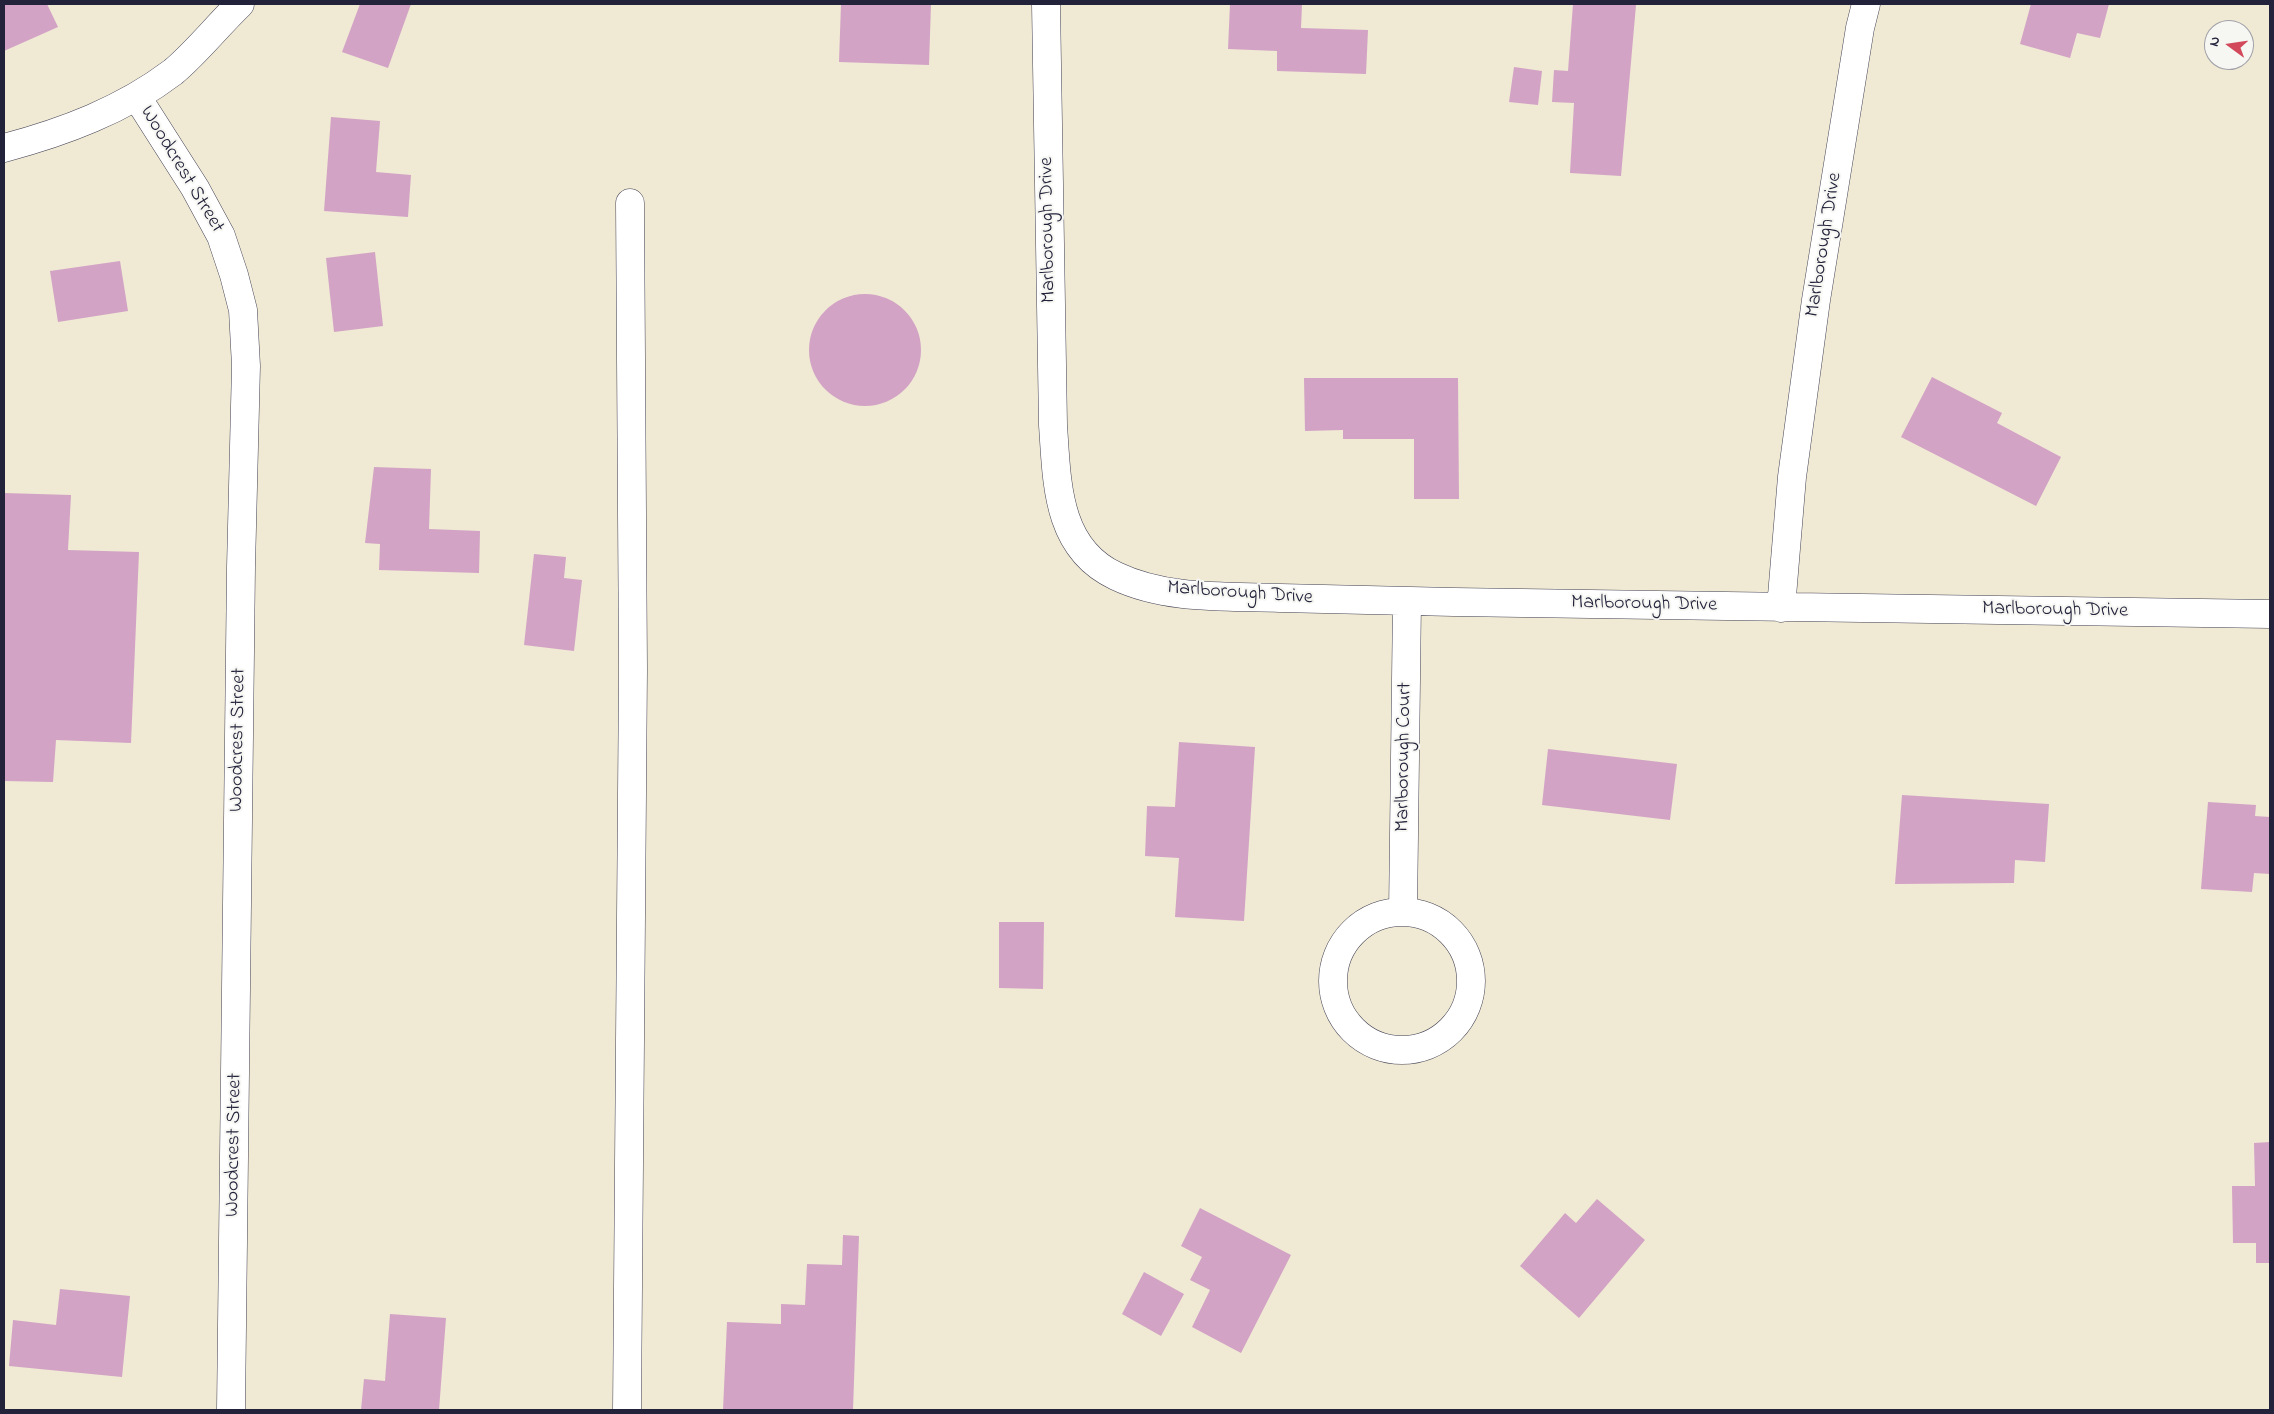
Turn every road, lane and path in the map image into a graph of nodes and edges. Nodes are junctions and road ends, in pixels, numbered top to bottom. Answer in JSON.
{"nodes":[{"id":1,"x":240,"y":4,"type":"edge"},
{"id":2,"x":1046,"y":4,"type":"edge"},
{"id":3,"x":1866,"y":4,"type":"edge"},
{"id":4,"x":137,"y":97,"type":"junction"},
{"id":5,"x":4,"y":148,"type":"edge"},
{"id":6,"x":630,"y":203,"type":"dead end"},
{"id":7,"x":1407,"y":602,"type":"junction"},
{"id":8,"x":1781,"y":608,"type":"junction"},
{"id":9,"x":2270,"y":614,"type":"edge"},
{"id":10,"x":1403,"y":912,"type":"junction"},
{"id":11,"x":231,"y":1410,"type":"edge"},
{"id":12,"x":627,"y":1410,"type":"edge"}],
"edges":[{"from":1,"to":4,"type":"street"},
{"from":2,"to":7,"type":"street","name":"Marlborough Drive"},
{"from":3,"to":8,"type":"street","name":"Marlborough Drive"},
{"from":4,"to":5,"type":"street"},
{"from":4,"to":11,"type":"street","name":"Woodcrest Street"},
{"from":6,"to":12,"type":"street"},
{"from":7,"to":8,"type":"street","name":"Marlborough Drive"},
{"from":7,"to":10,"type":"street","name":"Marlborough Court"},
{"from":8,"to":9,"type":"street","name":"Marlborough Drive"},
{"from":10,"to":10,"type":"street"}]}
